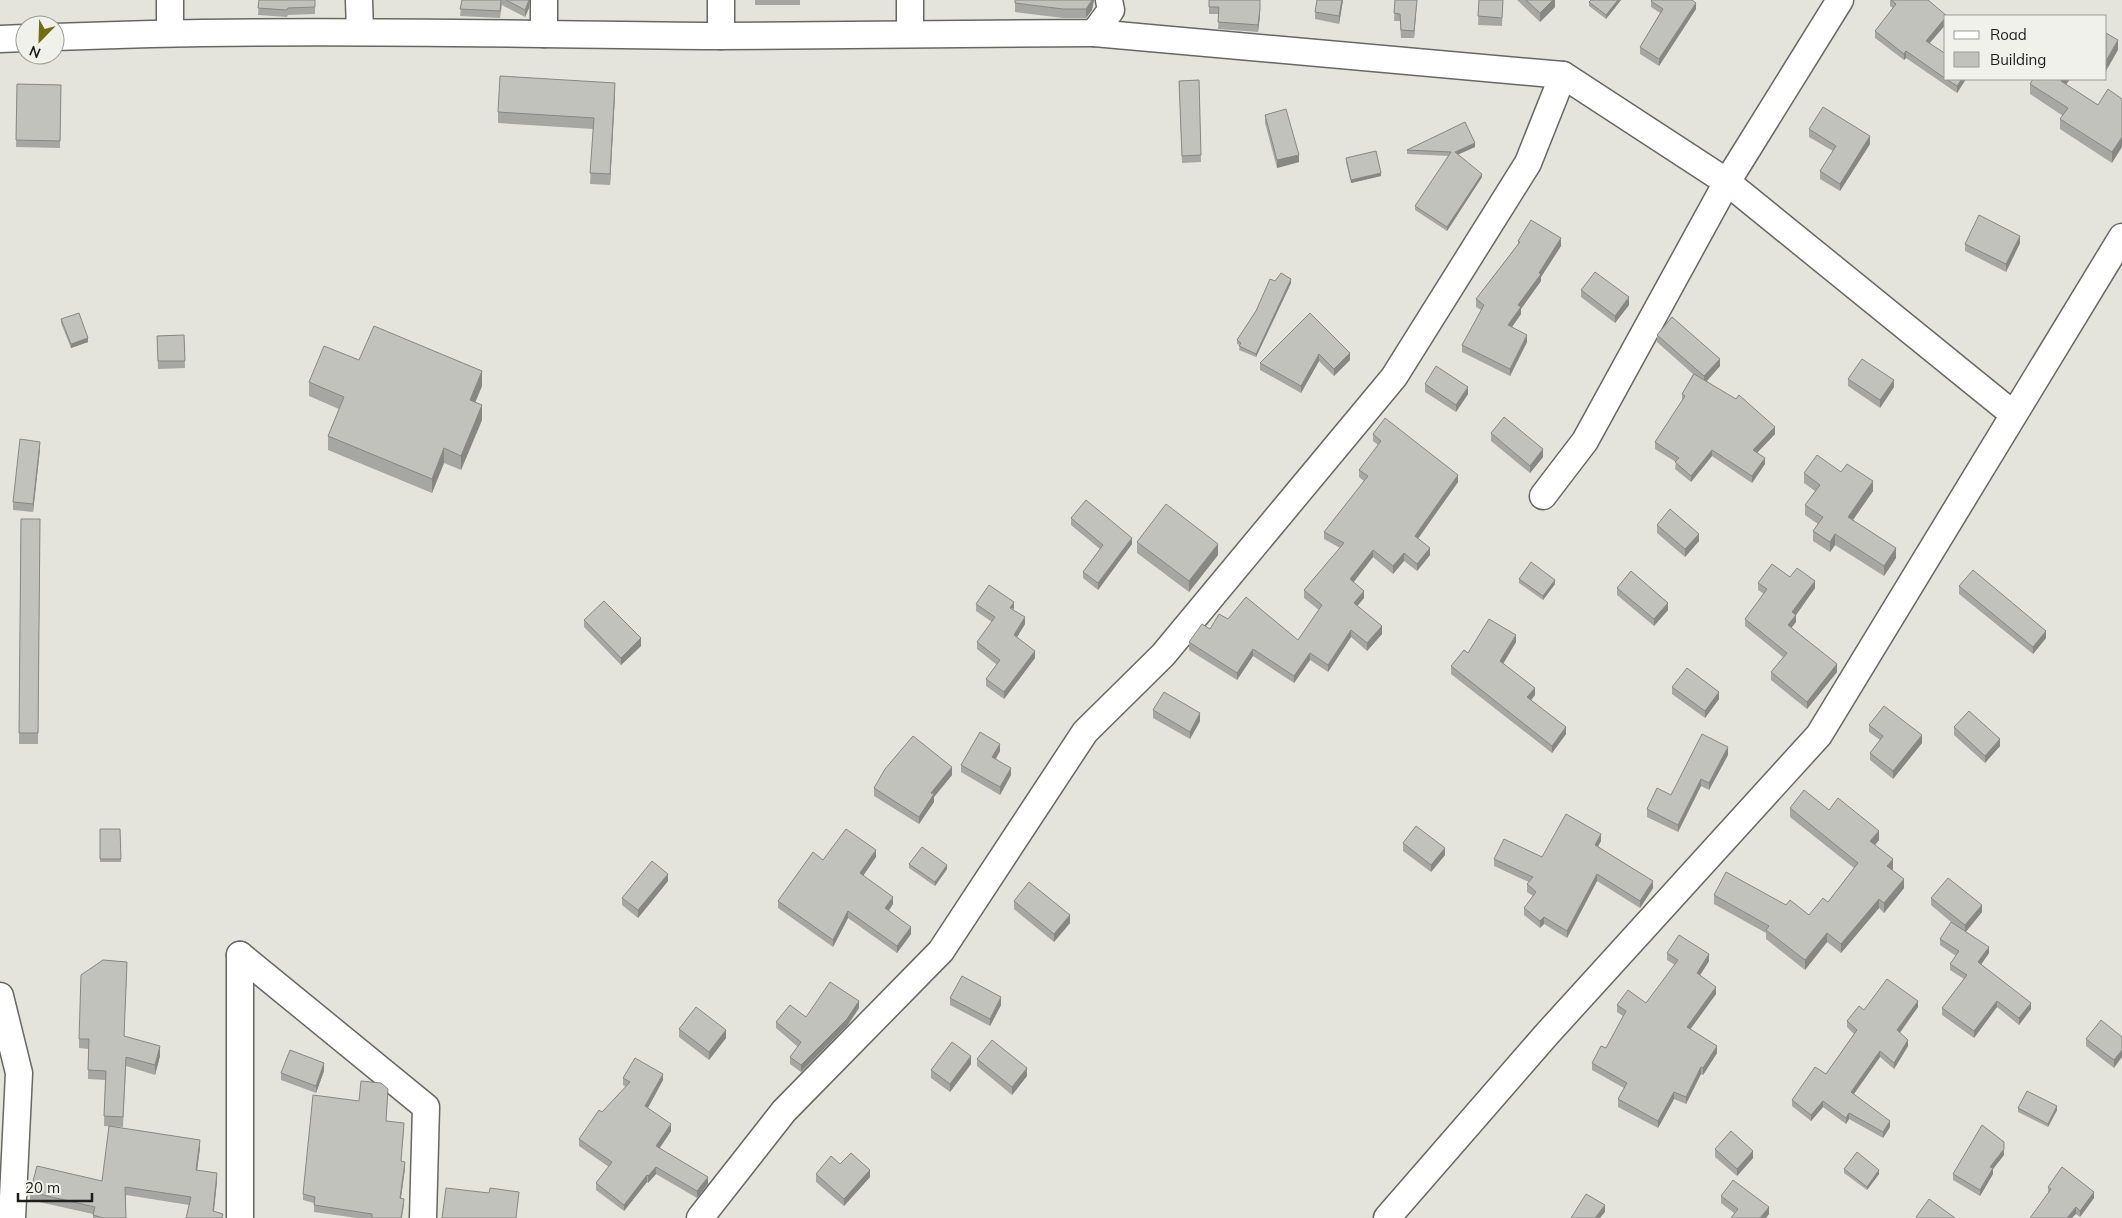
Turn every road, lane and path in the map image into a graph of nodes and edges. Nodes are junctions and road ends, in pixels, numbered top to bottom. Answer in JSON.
{"nodes":[{"id":1,"x":170,"y":0,"type":"edge"},
{"id":2,"x":359,"y":0,"type":"edge"},
{"id":3,"x":544,"y":0,"type":"edge"},
{"id":4,"x":722,"y":0,"type":"edge"},
{"id":5,"x":910,"y":0,"type":"edge"},
{"id":6,"x":1109,"y":0,"type":"edge"},
{"id":7,"x":1840,"y":0,"type":"edge"},
{"id":8,"x":170,"y":32,"type":"junction"},
{"id":9,"x":360,"y":32,"type":"junction"},
{"id":10,"x":910,"y":33,"type":"junction"},
{"id":11,"x":1094,"y":33,"type":"junction"},
{"id":12,"x":544,"y":34,"type":"junction"},
{"id":13,"x":721,"y":36,"type":"junction"},
{"id":14,"x":65,"y":37,"type":"edge"},
{"id":15,"x":15,"y":38,"type":"edge"},
{"id":16,"x":0,"y":39,"type":"edge"},
{"id":17,"x":1563,"y":75,"type":"junction"},
{"id":18,"x":1727,"y":182,"type":"junction"},
{"id":19,"x":2122,"y":237,"type":"edge"},
{"id":20,"x":2013,"y":414,"type":"junction"},
{"id":21,"x":1544,"y":496,"type":"dead end"},
{"id":22,"x":0,"y":996,"type":"edge"},
{"id":23,"x":12,"y":1218,"type":"edge"},
{"id":24,"x":240,"y":1218,"type":"edge"},
{"id":25,"x":423,"y":1218,"type":"edge"},
{"id":26,"x":700,"y":1218,"type":"edge"},
{"id":27,"x":1387,"y":1218,"type":"edge"}],
"edges":[{"from":1,"to":8,"type":"street"},
{"from":2,"to":9,"type":"street"},
{"from":3,"to":12,"type":"street"},
{"from":4,"to":13,"type":"street"},
{"from":5,"to":10,"type":"street"},
{"from":6,"to":11,"type":"street"},
{"from":7,"to":18,"type":"street"},
{"from":8,"to":9,"type":"street"},
{"from":8,"to":14,"type":"street"},
{"from":9,"to":12,"type":"street"},
{"from":10,"to":11,"type":"street"},
{"from":10,"to":13,"type":"street"},
{"from":11,"to":17,"type":"street"},
{"from":12,"to":13,"type":"street"},
{"from":15,"to":16,"type":"street"},
{"from":17,"to":18,"type":"street"},
{"from":17,"to":26,"type":"street"},
{"from":18,"to":20,"type":"street"},
{"from":18,"to":21,"type":"street"},
{"from":19,"to":20,"type":"street"},
{"from":20,"to":27,"type":"street"},
{"from":22,"to":23,"type":"street"},
{"from":24,"to":25,"type":"street"}]}
